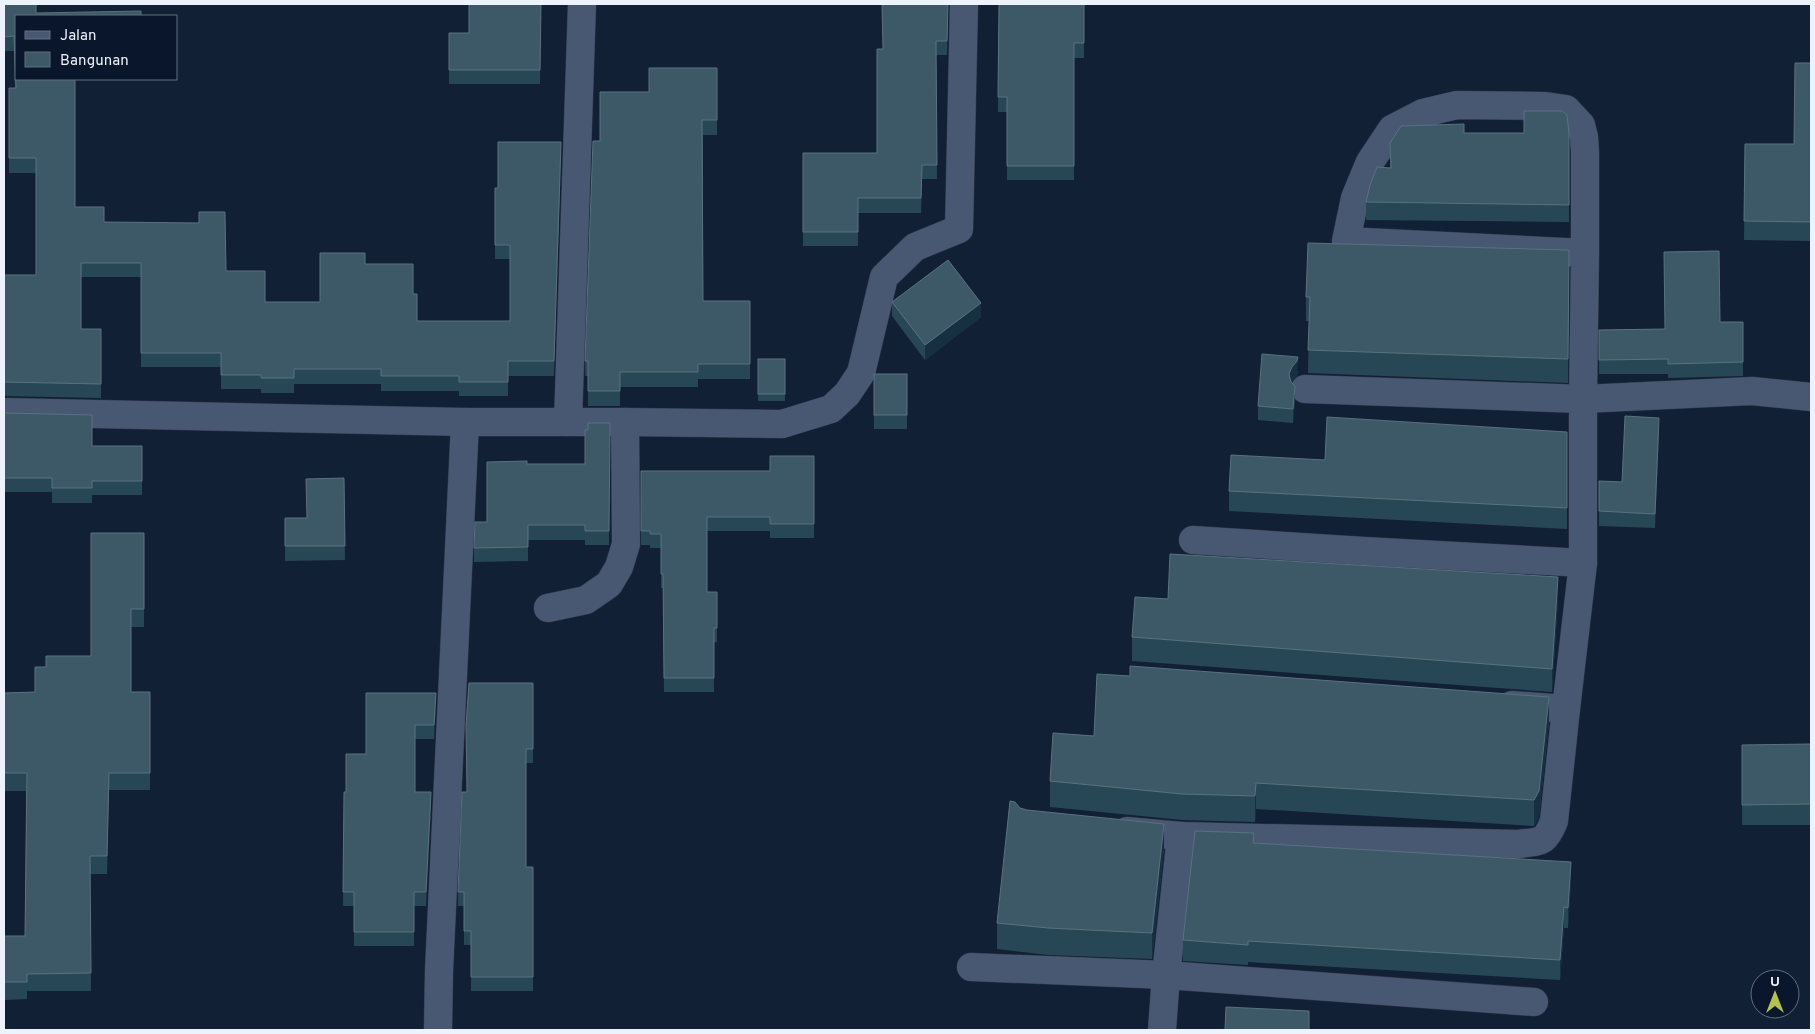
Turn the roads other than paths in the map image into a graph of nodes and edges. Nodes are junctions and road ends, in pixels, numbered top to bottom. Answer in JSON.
{"nodes":[{"id":1,"x":582,"y":4,"type":"edge"},
{"id":2,"x":964,"y":4,"type":"edge"},
{"id":3,"x":1585,"y":253,"type":"junction"},
{"id":4,"x":1305,"y":389,"type":"dead end"},
{"id":5,"x":1811,"y":397,"type":"edge"},
{"id":6,"x":1582,"y":398,"type":"junction"},
{"id":7,"x":4,"y":412,"type":"edge"},
{"id":8,"x":465,"y":422,"type":"junction"},
{"id":9,"x":568,"y":422,"type":"junction"},
{"id":10,"x":625,"y":422,"type":"junction"},
{"id":11,"x":1193,"y":540,"type":"dead end"},
{"id":12,"x":1582,"y":563,"type":"junction"},
{"id":13,"x":548,"y":608,"type":"dead end"},
{"id":14,"x":1486,"y":703,"type":"edge"},
{"id":15,"x":1566,"y":709,"type":"junction"},
{"id":16,"x":1105,"y":829,"type":"edge"},
{"id":17,"x":1181,"y":836,"type":"junction"},
{"id":18,"x":971,"y":967,"type":"dead end"},
{"id":19,"x":1166,"y":974,"type":"junction"},
{"id":20,"x":1534,"y":1002,"type":"dead end"},
{"id":21,"x":438,"y":1030,"type":"edge"},
{"id":22,"x":1162,"y":1030,"type":"edge"}],
"edges":[{"from":1,"to":9,"type":"street"},
{"from":2,"to":10,"type":"street"},
{"from":3,"to":3,"type":"street"},
{"from":3,"to":6,"type":"street"},
{"from":4,"to":6,"type":"street"},
{"from":5,"to":6,"type":"street"},
{"from":6,"to":12,"type":"street"},
{"from":7,"to":8,"type":"street"},
{"from":8,"to":9,"type":"street"},
{"from":8,"to":21,"type":"street"},
{"from":9,"to":10,"type":"street"},
{"from":10,"to":13,"type":"street"},
{"from":11,"to":12,"type":"street"},
{"from":12,"to":15,"type":"street"},
{"from":14,"to":15,"type":"street"},
{"from":15,"to":17,"type":"street"},
{"from":16,"to":17,"type":"street"},
{"from":17,"to":19,"type":"street"},
{"from":18,"to":19,"type":"street"},
{"from":19,"to":20,"type":"street"},
{"from":19,"to":22,"type":"street"}]}
